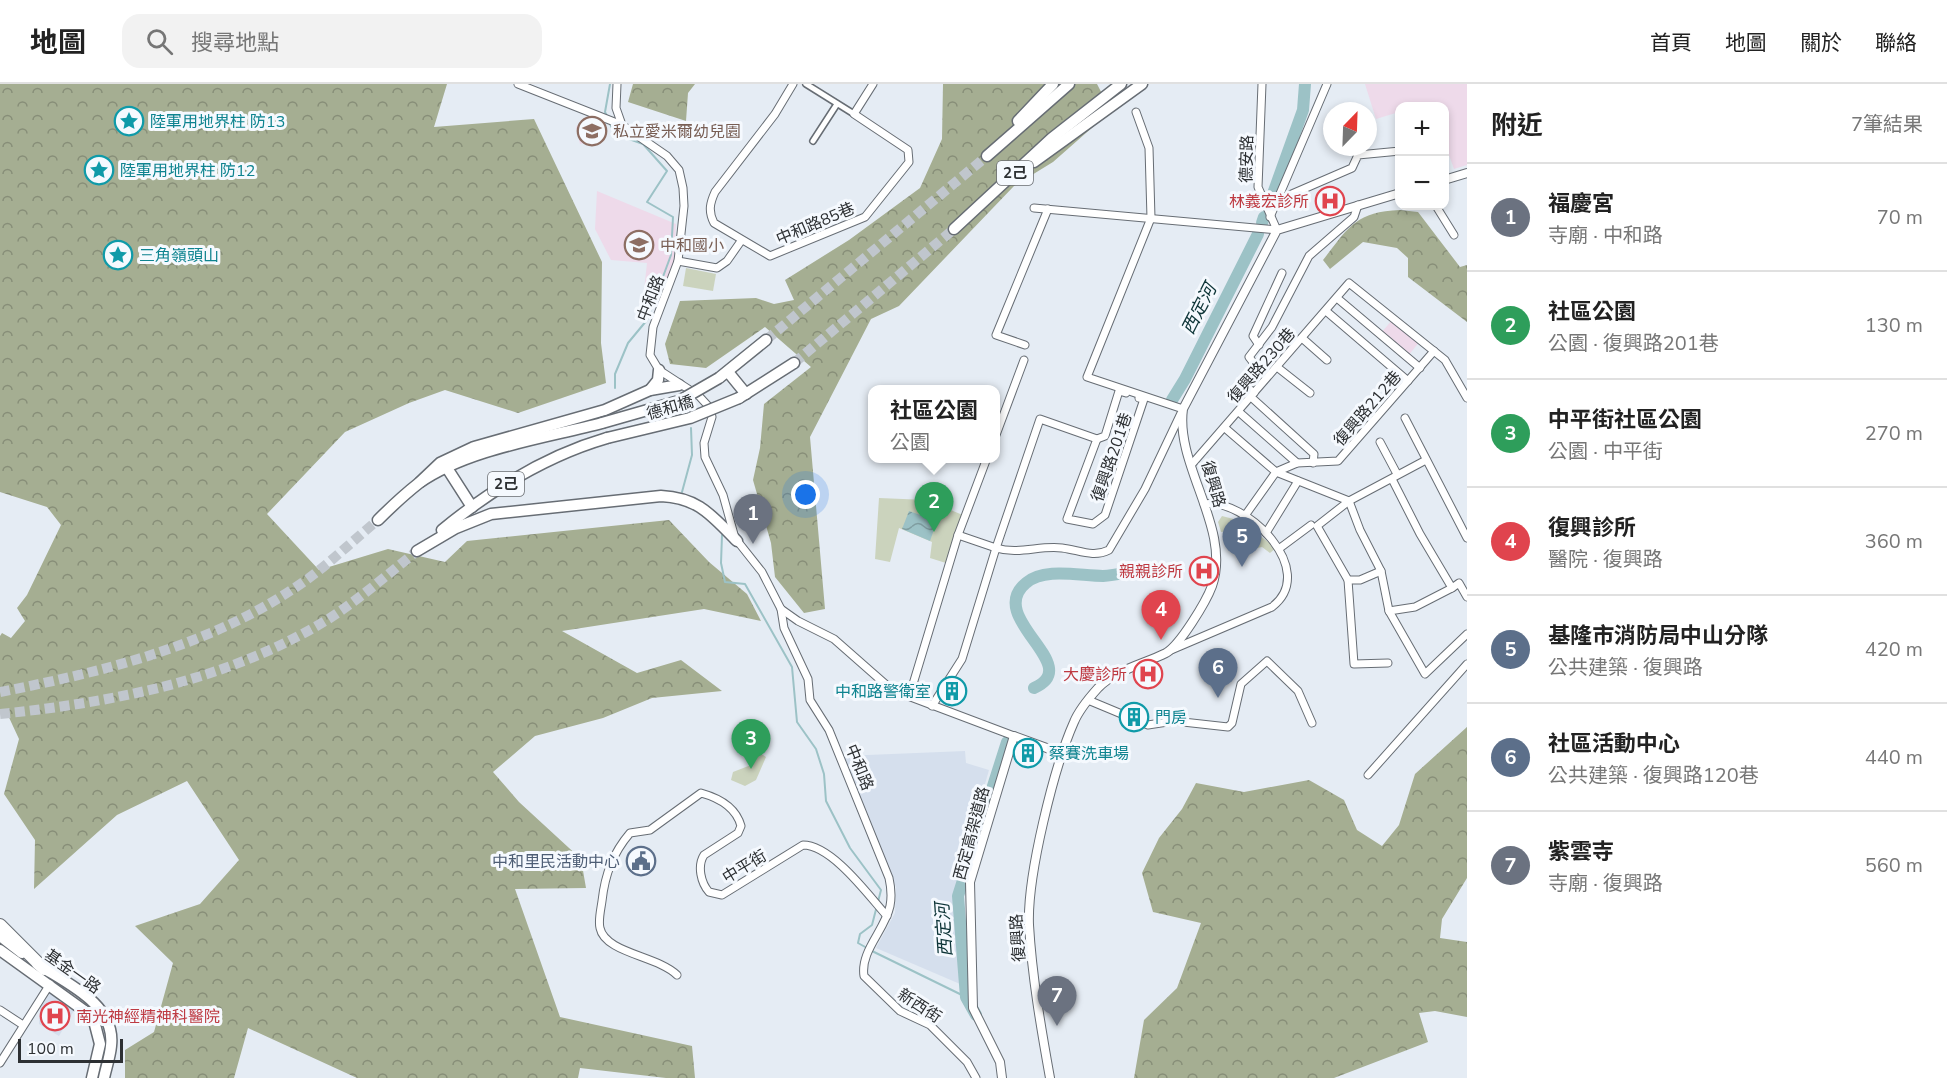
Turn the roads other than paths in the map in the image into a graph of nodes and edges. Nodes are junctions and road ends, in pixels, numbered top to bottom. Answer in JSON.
{"nodes":[{"id":1,"x":518,"y":84,"type":"edge"},
{"id":2,"x":616,"y":84,"type":"edge"},
{"id":3,"x":794,"y":84,"type":"edge"},
{"id":4,"x":806,"y":84,"type":"edge"},
{"id":5,"x":873,"y":84,"type":"edge"},
{"id":6,"x":1069,"y":84,"type":"edge"},
{"id":7,"x":1120,"y":84,"type":"edge"},
{"id":8,"x":1142,"y":84,"type":"edge"},
{"id":9,"x":1262,"y":84,"type":"edge"},
{"id":10,"x":1327,"y":84,"type":"edge"},
{"id":11,"x":1055,"y":88,"type":"edge"},
{"id":12,"x":837,"y":104,"type":"junction"},
{"id":13,"x":1136,"y":112,"type":"dead end"},
{"id":14,"x":854,"y":114,"type":"junction"},
{"id":15,"x":618,"y":124,"type":"junction"},
{"id":16,"x":813,"y":141,"type":"dead end"},
{"id":17,"x":1395,"y":151,"type":"edge"},
{"id":18,"x":987,"y":156,"type":"tunnel mouth"},
{"id":19,"x":1467,"y":173,"type":"edge"},
{"id":20,"x":1009,"y":178,"type":"junction"},
{"id":21,"x":1449,"y":178,"type":"edge"},
{"id":22,"x":1395,"y":194,"type":"edge"},
{"id":23,"x":1278,"y":200,"type":"junction"},
{"id":24,"x":1358,"y":205,"type":"junction"},
{"id":25,"x":1034,"y":208,"type":"dead end"},
{"id":26,"x":1048,"y":209,"type":"junction"},
{"id":27,"x":1438,"y":210,"type":"edge"},
{"id":28,"x":1270,"y":217,"type":"junction"},
{"id":29,"x":1151,"y":218,"type":"junction"},
{"id":30,"x":954,"y":229,"type":"tunnel mouth"},
{"id":31,"x":1277,"y":230,"type":"junction"},
{"id":32,"x":1454,"y":235,"type":"dead end"},
{"id":33,"x":741,"y":241,"type":"junction"},
{"id":34,"x":678,"y":261,"type":"junction"},
{"id":35,"x":1282,"y":273,"type":"dead end"},
{"id":36,"x":1337,"y":298,"type":"junction"},
{"id":37,"x":1326,"y":311,"type":"junction"},
{"id":38,"x":1302,"y":338,"type":"junction"},
{"id":39,"x":766,"y":340,"type":"tunnel mouth"},
{"id":40,"x":1025,"y":345,"type":"dead end"},
{"id":41,"x":1259,"y":345,"type":"junction"},
{"id":42,"x":1434,"y":351,"type":"junction"},
{"id":43,"x":1024,"y":360,"type":"dead end"},
{"id":44,"x":1327,"y":360,"type":"dead end"},
{"id":45,"x":794,"y":363,"type":"tunnel mouth"},
{"id":46,"x":1277,"y":367,"type":"junction"},
{"id":47,"x":1420,"y":368,"type":"junction"},
{"id":48,"x":659,"y":370,"type":"junction"},
{"id":49,"x":724,"y":375,"type":"junction"},
{"id":50,"x":1408,"y":381,"type":"junction"},
{"id":51,"x":679,"y":385,"type":"junction"},
{"id":52,"x":650,"y":390,"type":"junction"},
{"id":53,"x":1310,"y":393,"type":"dead end"},
{"id":54,"x":1252,"y":395,"type":"junction"},
{"id":55,"x":742,"y":396,"type":"junction"},
{"id":56,"x":1467,"y":398,"type":"edge"},
{"id":57,"x":1183,"y":409,"type":"junction"},
{"id":58,"x":1239,"y":412,"type":"junction"},
{"id":59,"x":1404,"y":418,"type":"dead end"},
{"id":60,"x":1000,"y":424,"type":"edge"},
{"id":61,"x":1225,"y":428,"type":"junction"},
{"id":62,"x":1171,"y":432,"type":"junction"},
{"id":63,"x":1183,"y":432,"type":"junction"},
{"id":64,"x":1097,"y":439,"type":"junction"},
{"id":65,"x":1380,"y":442,"type":"dead end"},
{"id":66,"x":1426,"y":460,"type":"junction"},
{"id":67,"x":1297,"y":462,"type":"junction"},
{"id":68,"x":985,"y":463,"type":"edge"},
{"id":69,"x":1313,"y":463,"type":"junction"},
{"id":70,"x":1192,"y":464,"type":"junction"},
{"id":71,"x":447,"y":468,"type":"junction"},
{"id":72,"x":1276,"y":472,"type":"junction"},
{"id":73,"x":1394,"y":477,"type":"junction"},
{"id":74,"x":1298,"y":481,"type":"junction"},
{"id":75,"x":420,"y":482,"type":"junction"},
{"id":76,"x":1349,"y":501,"type":"junction"},
{"id":77,"x":1204,"y":504,"type":"junction"},
{"id":78,"x":472,"y":507,"type":"junction"},
{"id":79,"x":1244,"y":517,"type":"junction"},
{"id":80,"x":378,"y":520,"type":"tunnel mouth"},
{"id":81,"x":718,"y":523,"type":"junction"},
{"id":82,"x":731,"y":525,"type":"junction"},
{"id":83,"x":1311,"y":525,"type":"dead end"},
{"id":84,"x":1266,"y":533,"type":"junction"},
{"id":85,"x":958,"y":535,"type":"junction"},
{"id":86,"x":1467,"y":538,"type":"edge"},
{"id":87,"x":737,"y":541,"type":"junction"},
{"id":88,"x":996,"y":548,"type":"junction"},
{"id":89,"x":1280,"y":548,"type":"junction"},
{"id":90,"x":1381,"y":571,"type":"junction"},
{"id":91,"x":1348,"y":580,"type":"junction"},
{"id":92,"x":1452,"y":588,"type":"junction"},
{"id":93,"x":1467,"y":597,"type":"edge"},
{"id":94,"x":781,"y":609,"type":"junction"},
{"id":95,"x":1389,"y":611,"type":"junction"},
{"id":96,"x":798,"y":621,"type":"junction"},
{"id":97,"x":784,"y":628,"type":"junction"},
{"id":98,"x":1467,"y":634,"type":"edge"},
{"id":99,"x":1169,"y":651,"type":"junction"},
{"id":100,"x":1388,"y":663,"type":"dead end"},
{"id":101,"x":1467,"y":664,"type":"edge"},
{"id":102,"x":913,"y":684,"type":"dead end"},
{"id":103,"x":1088,"y":700,"type":"junction"},
{"id":104,"x":932,"y":706,"type":"junction"},
{"id":105,"x":1312,"y":723,"type":"dead end"},
{"id":106,"x":1014,"y":736,"type":"junction"},
{"id":107,"x":1063,"y":754,"type":"junction"},
{"id":108,"x":1368,"y":775,"type":"dead end"},
{"id":109,"x":891,"y":893,"type":"junction"},
{"id":110,"x":876,"y":901,"type":"junction"},
{"id":111,"x":887,"y":916,"type":"junction"},
{"id":112,"x":0,"y":925,"type":"edge"},
{"id":113,"x":0,"y":936,"type":"edge"},
{"id":114,"x":0,"y":950,"type":"edge"},
{"id":115,"x":869,"y":952,"type":"joint"},
{"id":116,"x":677,"y":975,"type":"dead end"},
{"id":117,"x":47,"y":977,"type":"junction"},
{"id":118,"x":0,"y":1010,"type":"edge"},
{"id":119,"x":23,"y":1025,"type":"junction"},
{"id":120,"x":3,"y":1053,"type":"edge"},
{"id":121,"x":0,"y":1063,"type":"edge"},
{"id":122,"x":92,"y":1078,"type":"edge"},
{"id":123,"x":104,"y":1078,"type":"edge"},
{"id":124,"x":976,"y":1078,"type":"edge"},
{"id":125,"x":1002,"y":1078,"type":"edge"},
{"id":126,"x":1050,"y":1078,"type":"edge"}],
"edges":[{"from":1,"to":15,"type":"street","name":"中和路"},
{"from":2,"to":15,"type":"street"},
{"from":3,"to":33,"type":"street","name":"中和路85巷"},
{"from":4,"to":12,"type":"street"},
{"from":5,"to":14,"type":"street"},
{"from":6,"to":11,"type":"main road"},
{"from":7,"to":20,"type":"main road","number":"2己"},
{"from":8,"to":20,"type":"main road"},
{"from":9,"to":28,"type":"street","name":"德安路"},
{"from":10,"to":23,"type":"street"},
{"from":11,"to":18,"type":"main road"},
{"from":12,"to":14,"type":"street"},
{"from":12,"to":16,"type":"street"},
{"from":13,"to":29,"type":"street"},
{"from":14,"to":33,"type":"street","name":"中和路85巷"},
{"from":15,"to":34,"type":"street","name":"中和路"},
{"from":17,"to":23,"type":"street"},
{"from":19,"to":21,"type":"street"},
{"from":20,"to":30,"type":"main road","number":"2己"},
{"from":22,"to":24,"type":"street"},
{"from":23,"to":28,"type":"street"},
{"from":24,"to":31,"type":"street"},
{"from":24,"to":41,"type":"street"},
{"from":25,"to":26,"type":"street"},
{"from":26,"to":29,"type":"street"},
{"from":26,"to":40,"type":"street"},
{"from":27,"to":32,"type":"street"},
{"from":28,"to":31,"type":"street","name":"德安路"},
{"from":29,"to":31,"type":"street"},
{"from":29,"to":57,"type":"street"},
{"from":31,"to":57,"type":"street","name":"復興路"},
{"from":33,"to":34,"type":"street"},
{"from":34,"to":48,"type":"street","name":"中和路"},
{"from":35,"to":41,"type":"street"},
{"from":36,"to":37,"type":"street","name":"復興路230巷"},
{"from":36,"to":42,"type":"street","name":"復興路230巷"},
{"from":36,"to":47,"type":"street"},
{"from":37,"to":38,"type":"street","name":"復興路230巷"},
{"from":37,"to":50,"type":"street"},
{"from":38,"to":44,"type":"street"},
{"from":38,"to":46,"type":"street","name":"復興路230巷"},
{"from":39,"to":49,"type":"main road","number":"2己"},
{"from":41,"to":54,"type":"street"},
{"from":42,"to":47,"type":"street","name":"復興路212巷"},
{"from":42,"to":56,"type":"street"},
{"from":43,"to":60,"type":"street"},
{"from":45,"to":55,"type":"main road","number":"2己"},
{"from":46,"to":53,"type":"street"},
{"from":46,"to":54,"type":"street","name":"復興路230巷"},
{"from":47,"to":50,"type":"street","name":"復興路212巷"},
{"from":48,"to":51,"type":"street","name":"中和路"},
{"from":48,"to":52,"type":"main road"},
{"from":49,"to":55,"type":"main road"},
{"from":49,"to":71,"type":"main road","name":"德和橋","number":"2己","bridge":true},
{"from":50,"to":69,"type":"street","name":"復興路212巷"},
{"from":51,"to":52,"type":"main road"},
{"from":51,"to":82,"type":"street","name":"中和路"},
{"from":52,"to":75,"type":"main road"},
{"from":54,"to":58,"type":"street","name":"復興路230巷"},
{"from":54,"to":69,"type":"street"},
{"from":55,"to":78,"type":"main road","name":"德和橋","number":"2己","bridge":true},
{"from":57,"to":62,"type":"street"},
{"from":57,"to":63,"type":"street","name":"復興路"},
{"from":58,"to":61,"type":"street","name":"復興路230巷"},
{"from":58,"to":67,"type":"street"},
{"from":59,"to":66,"type":"street"},
{"from":61,"to":70,"type":"street","name":"復興路230巷"},
{"from":61,"to":72,"type":"street"},
{"from":62,"to":63,"type":"street"},
{"from":62,"to":88,"type":"street"},
{"from":63,"to":70,"type":"street","name":"復興路"},
{"from":64,"to":64,"type":"street","name":"復興路201巷"},
{"from":64,"to":88,"type":"street","name":"復興路201巷"},
{"from":65,"to":73,"type":"street"},
{"from":66,"to":73,"type":"street"},
{"from":66,"to":86,"type":"street"},
{"from":67,"to":69,"type":"street","name":"復興路212巷"},
{"from":67,"to":72,"type":"street","name":"復興路212巷"},
{"from":68,"to":85,"type":"street"},
{"from":70,"to":77,"type":"street","name":"復興路"},
{"from":71,"to":75,"type":"main road","number":"2己"},
{"from":71,"to":78,"type":"main road"},
{"from":72,"to":74,"type":"street"},
{"from":72,"to":79,"type":"street","name":"復興路212巷"},
{"from":73,"to":76,"type":"street"},
{"from":73,"to":92,"type":"street"},
{"from":74,"to":76,"type":"street"},
{"from":74,"to":84,"type":"street"},
{"from":75,"to":80,"type":"main road","number":"2己"},
{"from":76,"to":90,"type":"street"},
{"from":76,"to":91,"type":"street"},
{"from":77,"to":79,"type":"street"},
{"from":77,"to":99,"type":"street","name":"復興路"},
{"from":78,"to":81,"type":"main road","number":"2己"},
{"from":79,"to":84,"type":"street"},
{"from":81,"to":82,"type":"main road"},
{"from":81,"to":87,"type":"main road"},
{"from":82,"to":87,"type":"street","name":"中和路"},
{"from":83,"to":89,"type":"street"},
{"from":84,"to":89,"type":"street"},
{"from":85,"to":88,"type":"street"},
{"from":85,"to":102,"type":"street"},
{"from":87,"to":94,"type":"street","name":"中和路"},
{"from":88,"to":104,"type":"street","name":"復興路201巷"},
{"from":89,"to":99,"type":"street"},
{"from":90,"to":91,"type":"street"},
{"from":90,"to":95,"type":"street"},
{"from":91,"to":100,"type":"street"},
{"from":92,"to":93,"type":"street"},
{"from":92,"to":95,"type":"street"},
{"from":94,"to":96,"type":"street","name":"中和路"},
{"from":94,"to":97,"type":"street","name":"中和路"},
{"from":95,"to":98,"type":"street"},
{"from":96,"to":97,"type":"street"},
{"from":96,"to":104,"type":"street","name":"中和路"},
{"from":97,"to":109,"type":"street","name":"中和路"},
{"from":99,"to":103,"type":"street","name":"復興路"},
{"from":101,"to":108,"type":"street"},
{"from":103,"to":105,"type":"street"},
{"from":103,"to":107,"type":"street","name":"復興路"},
{"from":104,"to":106,"type":"street","name":"中和路"},
{"from":106,"to":107,"type":"street","name":"中和路"},
{"from":106,"to":125,"type":"street","name":"西定高架道路"},
{"from":107,"to":126,"type":"street","name":"復興路"},
{"from":109,"to":110,"type":"street"},
{"from":109,"to":111,"type":"street","name":"中和路"},
{"from":110,"to":111,"type":"street","name":"中平街"},
{"from":110,"to":116,"type":"street","name":"中平街"},
{"from":111,"to":115,"type":"street","name":"中和路"},
{"from":112,"to":117,"type":"highway"},
{"from":113,"to":117,"type":"main road","name":"基金一路"},
{"from":114,"to":117,"type":"main road","name":"基金一路"},
{"from":115,"to":124,"type":"street","name":"新西街"},
{"from":117,"to":119,"type":"street"},
{"from":117,"to":122,"type":"main road","name":"基金一路"},
{"from":117,"to":123,"type":"main road","name":"基金一路"},
{"from":118,"to":119,"type":"street"},
{"from":119,"to":120,"type":"street"},
{"from":120,"to":121,"type":"street"}]}
